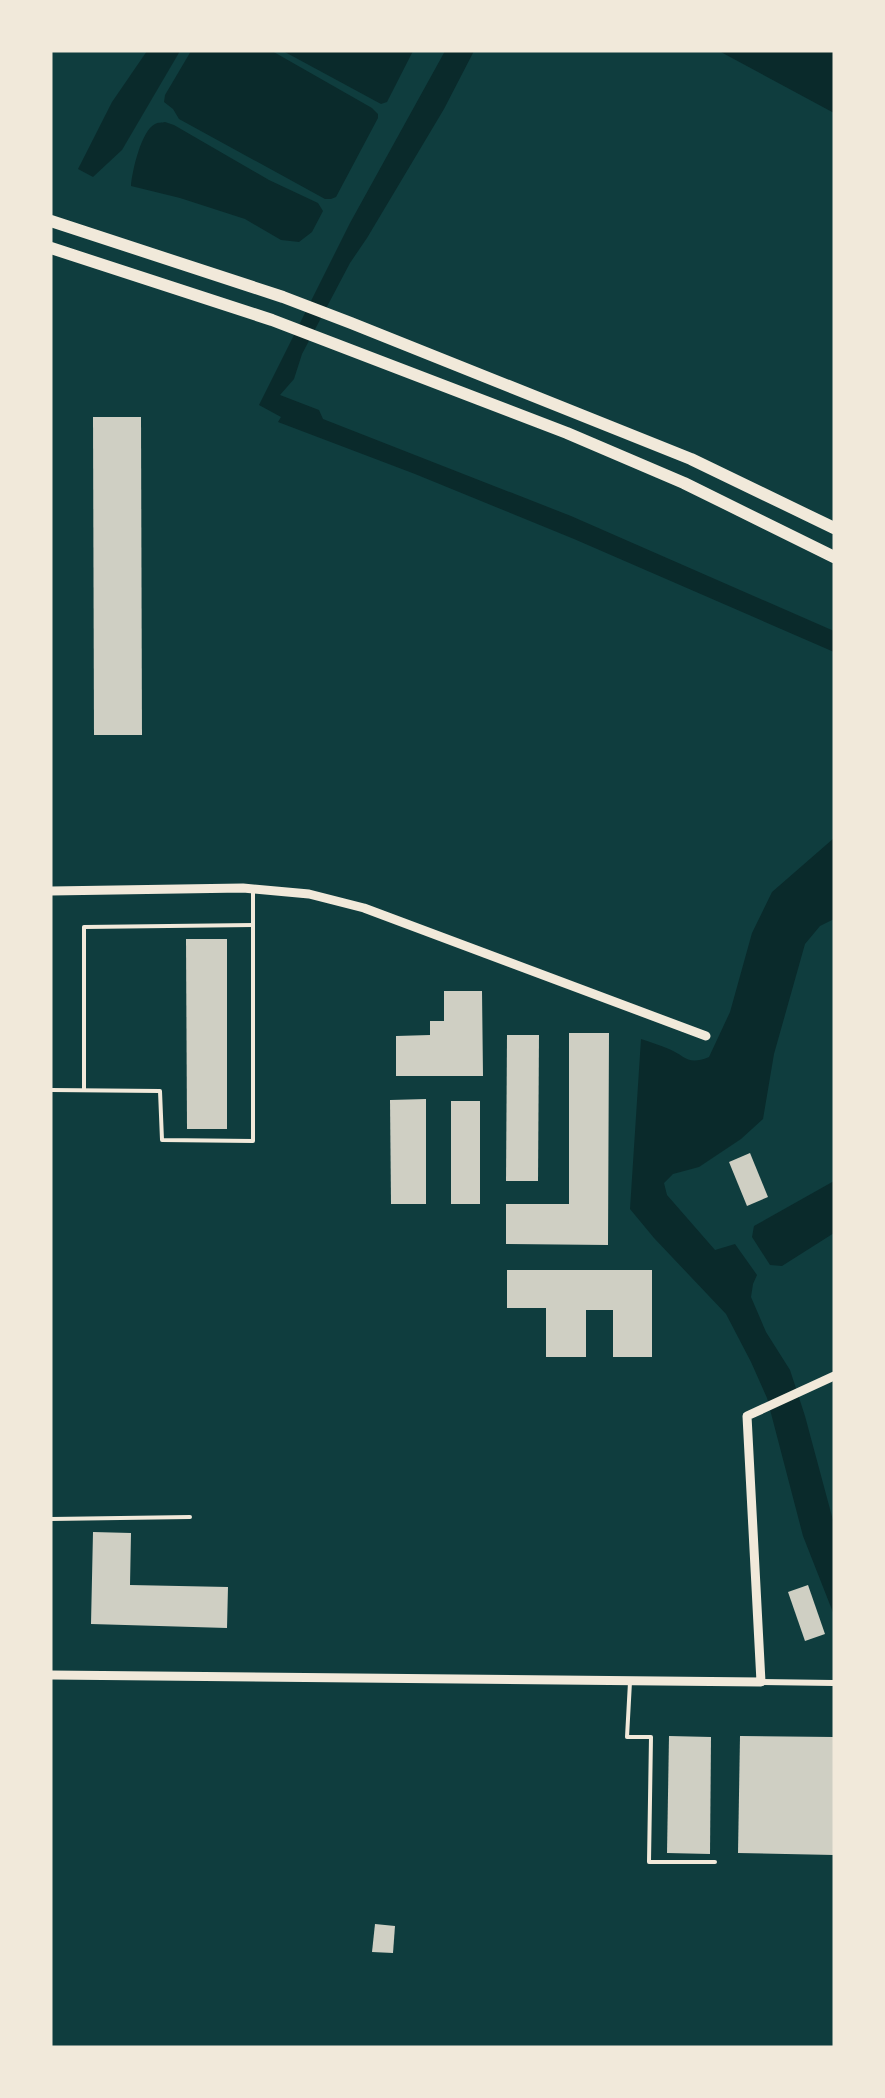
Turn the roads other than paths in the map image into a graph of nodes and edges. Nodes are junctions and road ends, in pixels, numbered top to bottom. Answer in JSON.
{"nodes":[{"id":1,"x":51,"y":221,"type":"edge"},
{"id":2,"x":51,"y":248,"type":"edge"},
{"id":3,"x":834,"y":528,"type":"edge"},
{"id":4,"x":834,"y":557,"type":"edge"},
{"id":5,"x":253,"y":889,"type":"junction"},
{"id":6,"x":51,"y":891,"type":"edge"},
{"id":7,"x":253,"y":925,"type":"junction"},
{"id":8,"x":706,"y":1036,"type":"dead end"},
{"id":9,"x":51,"y":1090,"type":"edge"},
{"id":10,"x":84,"y":1090,"type":"junction"},
{"id":11,"x":834,"y":1376,"type":"edge"},
{"id":12,"x":190,"y":1517,"type":"dead end"},
{"id":13,"x":51,"y":1519,"type":"edge"},
{"id":14,"x":51,"y":1675,"type":"edge"},
{"id":15,"x":630,"y":1681,"type":"junction"},
{"id":16,"x":761,"y":1682,"type":"junction"},
{"id":17,"x":834,"y":1683,"type":"edge"},
{"id":18,"x":715,"y":1862,"type":"dead end"}],
"edges":[{"from":1,"to":3,"type":"highway"},
{"from":2,"to":4,"type":"highway"},
{"from":5,"to":6,"type":"street"},
{"from":5,"to":7,"type":"lane"},
{"from":5,"to":8,"type":"street"},
{"from":7,"to":10,"type":"lane"},
{"from":7,"to":10,"type":"lane"},
{"from":9,"to":10,"type":"lane"},
{"from":11,"to":16,"type":"street"},
{"from":12,"to":13,"type":"lane"},
{"from":14,"to":15,"type":"street"},
{"from":15,"to":16,"type":"street"},
{"from":15,"to":18,"type":"lane"},
{"from":16,"to":17,"type":"street"}]}
